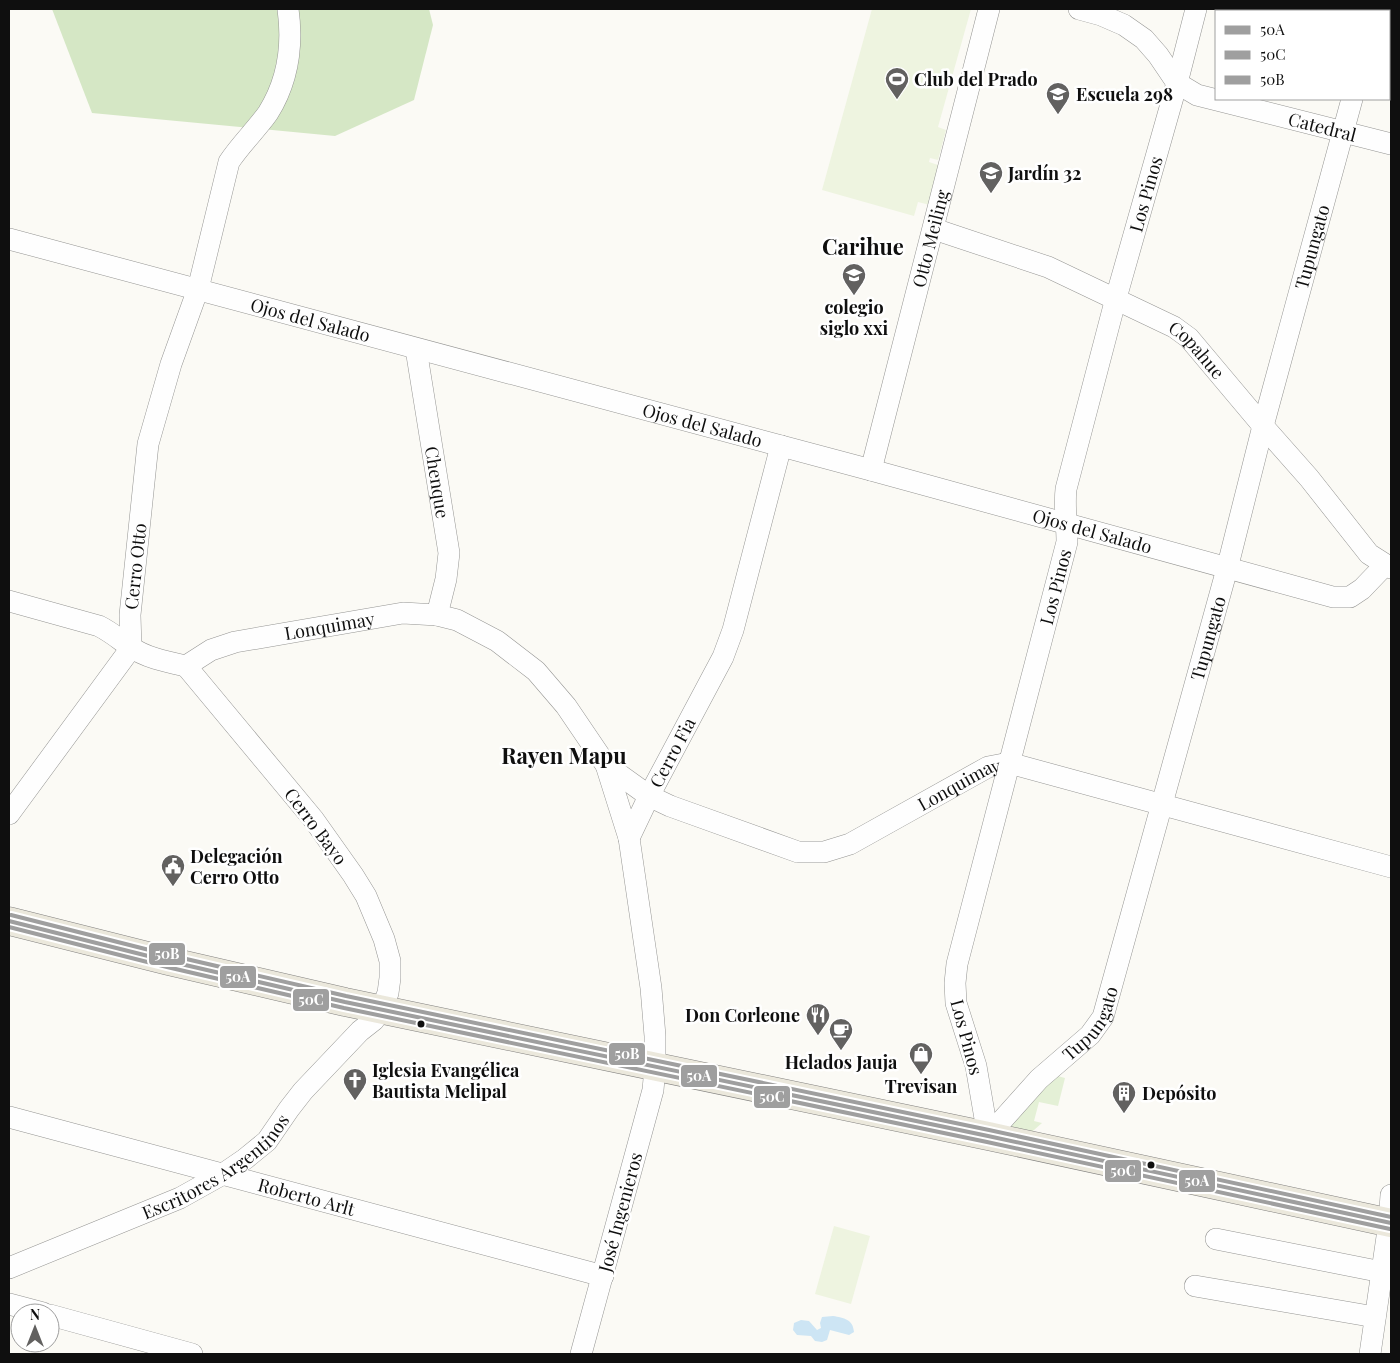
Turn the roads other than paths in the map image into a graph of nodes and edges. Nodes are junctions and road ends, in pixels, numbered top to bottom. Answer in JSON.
{"nodes":[{"id":1,"x":288,"y":9,"type":"edge"},
{"id":2,"x":990,"y":9,"type":"edge"},
{"id":3,"x":1079,"y":9,"type":"edge"},
{"id":4,"x":1196,"y":9,"type":"edge"},
{"id":5,"x":1177,"y":83,"type":"junction"},
{"id":6,"x":1215,"y":99,"type":"edge"},
{"id":7,"x":1217,"y":100,"type":"edge"},
{"id":8,"x":1352,"y":100,"type":"edge"},
{"id":9,"x":1343,"y":131,"type":"junction"},
{"id":10,"x":1391,"y":144,"type":"edge"},
{"id":11,"x":934,"y":228,"type":"junction"},
{"id":12,"x":9,"y":239,"type":"edge"},
{"id":13,"x":198,"y":290,"type":"junction"},
{"id":14,"x":1116,"y":298,"type":"junction"},
{"id":15,"x":416,"y":349,"type":"junction"},
{"id":16,"x":1262,"y":426,"type":"junction"},
{"id":17,"x":781,"y":446,"type":"junction"},
{"id":18,"x":871,"y":470,"type":"junction"},
{"id":19,"x":1067,"y":524,"type":"junction"},
{"id":20,"x":1388,"y":566,"type":"edge"},
{"id":21,"x":1227,"y":569,"type":"junction"},
{"id":22,"x":9,"y":601,"type":"edge"},
{"id":23,"x":437,"y":615,"type":"junction"},
{"id":24,"x":131,"y":648,"type":"junction"},
{"id":25,"x":186,"y":666,"type":"junction"},
{"id":26,"x":1009,"y":763,"type":"junction"},
{"id":27,"x":606,"y":766,"type":"junction"},
{"id":28,"x":649,"y":796,"type":"junction"},
{"id":29,"x":1163,"y":805,"type":"junction"},
{"id":30,"x":9,"y":814,"type":"edge"},
{"id":31,"x":629,"y":838,"type":"junction"},
{"id":32,"x":1391,"y":867,"type":"edge"},
{"id":33,"x":9,"y":921,"type":"edge"},
{"id":34,"x":381,"y":1010,"type":"junction"},
{"id":35,"x":655,"y":1068,"type":"junction"},
{"id":36,"x":9,"y":1117,"type":"edge"},
{"id":37,"x":988,"y":1136,"type":"junction"},
{"id":38,"x":223,"y":1174,"type":"junction"},
{"id":39,"x":1391,"y":1195,"type":"edge"},
{"id":40,"x":1390,"y":1223,"type":"edge"},
{"id":41,"x":1216,"y":1239,"type":"dead end"},
{"id":42,"x":9,"y":1268,"type":"edge"},
{"id":43,"x":1382,"y":1272,"type":"junction"},
{"id":44,"x":603,"y":1276,"type":"junction"},
{"id":45,"x":1195,"y":1286,"type":"dead end"},
{"id":46,"x":1375,"y":1317,"type":"junction"},
{"id":47,"x":60,"y":1318,"type":"edge"},
{"id":48,"x":192,"y":1354,"type":"edge"},
{"id":49,"x":581,"y":1354,"type":"edge"},
{"id":50,"x":1370,"y":1354,"type":"edge"}],
"edges":[{"from":1,"to":13,"type":"street","name":"Cerro Otto"},
{"from":2,"to":11,"type":"street","name":"Otto Meiling"},
{"from":3,"to":5,"type":"street","name":"Catedral"},
{"from":4,"to":5,"type":"street","name":"Los Pinos"},
{"from":5,"to":6,"type":"street","name":"Catedral"},
{"from":5,"to":14,"type":"street","name":"Los Pinos"},
{"from":7,"to":9,"type":"street","name":"Catedral"},
{"from":8,"to":9,"type":"street","name":"Tupungato"},
{"from":9,"to":10,"type":"street","name":"Catedral"},
{"from":9,"to":16,"type":"street","name":"Tupungato"},
{"from":11,"to":14,"type":"street","name":"Copahue"},
{"from":11,"to":18,"type":"street","name":"Otto Meiling"},
{"from":12,"to":13,"type":"street","name":"Ojos del Salado"},
{"from":13,"to":15,"type":"street","name":"Ojos del Salado"},
{"from":13,"to":24,"type":"street","name":"Cerro Otto"},
{"from":14,"to":16,"type":"street","name":"Copahue"},
{"from":14,"to":19,"type":"street","name":"Los Pinos"},
{"from":15,"to":17,"type":"street","name":"Ojos del Salado"},
{"from":15,"to":23,"type":"street","name":"Chenque"},
{"from":16,"to":20,"type":"street","name":"Copahue"},
{"from":16,"to":21,"type":"street","name":"Tupungato"},
{"from":17,"to":18,"type":"street","name":"Ojos del Salado"},
{"from":17,"to":28,"type":"street","name":"Cerro Fia"},
{"from":18,"to":19,"type":"street","name":"Ojos del Salado"},
{"from":19,"to":21,"type":"street","name":"Ojos del Salado"},
{"from":19,"to":26,"type":"street","name":"Los Pinos"},
{"from":20,"to":21,"type":"street","name":"Ojos del Salado"},
{"from":21,"to":29,"type":"street","name":"Tupungato"},
{"from":22,"to":24,"type":"street"},
{"from":23,"to":25,"type":"street","name":"Lonquimay"},
{"from":23,"to":27,"type":"street","name":"Lonquimay"},
{"from":24,"to":25,"type":"street"},
{"from":24,"to":30,"type":"street"},
{"from":25,"to":34,"type":"street","name":"Cerro Bayo"},
{"from":26,"to":28,"type":"street","name":"Lonquimay"},
{"from":26,"to":29,"type":"street","name":"Lonquimay"},
{"from":26,"to":37,"type":"street","name":"Los Pinos"},
{"from":27,"to":28,"type":"street","name":"Lonquimay"},
{"from":27,"to":31,"type":"street","name":"Lonquimay"},
{"from":28,"to":31,"type":"street","name":"Cerro Fia"},
{"from":29,"to":32,"type":"street","name":"Lonquimay"},
{"from":29,"to":37,"type":"street","name":"Tupungato"},
{"from":31,"to":35,"type":"street"},
{"from":33,"to":34,"type":"main road"},
{"from":34,"to":35,"type":"main road"},
{"from":34,"to":38,"type":"street","name":"Escritores Argentinos"},
{"from":35,"to":37,"type":"main road"},
{"from":35,"to":44,"type":"street","name":"José Ingenieros"},
{"from":36,"to":38,"type":"street","name":"Roberto Arlt"},
{"from":37,"to":40,"type":"main road"},
{"from":38,"to":42,"type":"street","name":"Escritores Argentinos"},
{"from":38,"to":44,"type":"street","name":"Roberto Arlt"},
{"from":39,"to":40,"type":"street"},
{"from":40,"to":43,"type":"street"},
{"from":41,"to":43,"type":"street"},
{"from":43,"to":46,"type":"street"},
{"from":44,"to":49,"type":"street","name":"José Ingenieros"},
{"from":45,"to":46,"type":"street"},
{"from":46,"to":50,"type":"street"},
{"from":47,"to":48,"type":"street"}]}
